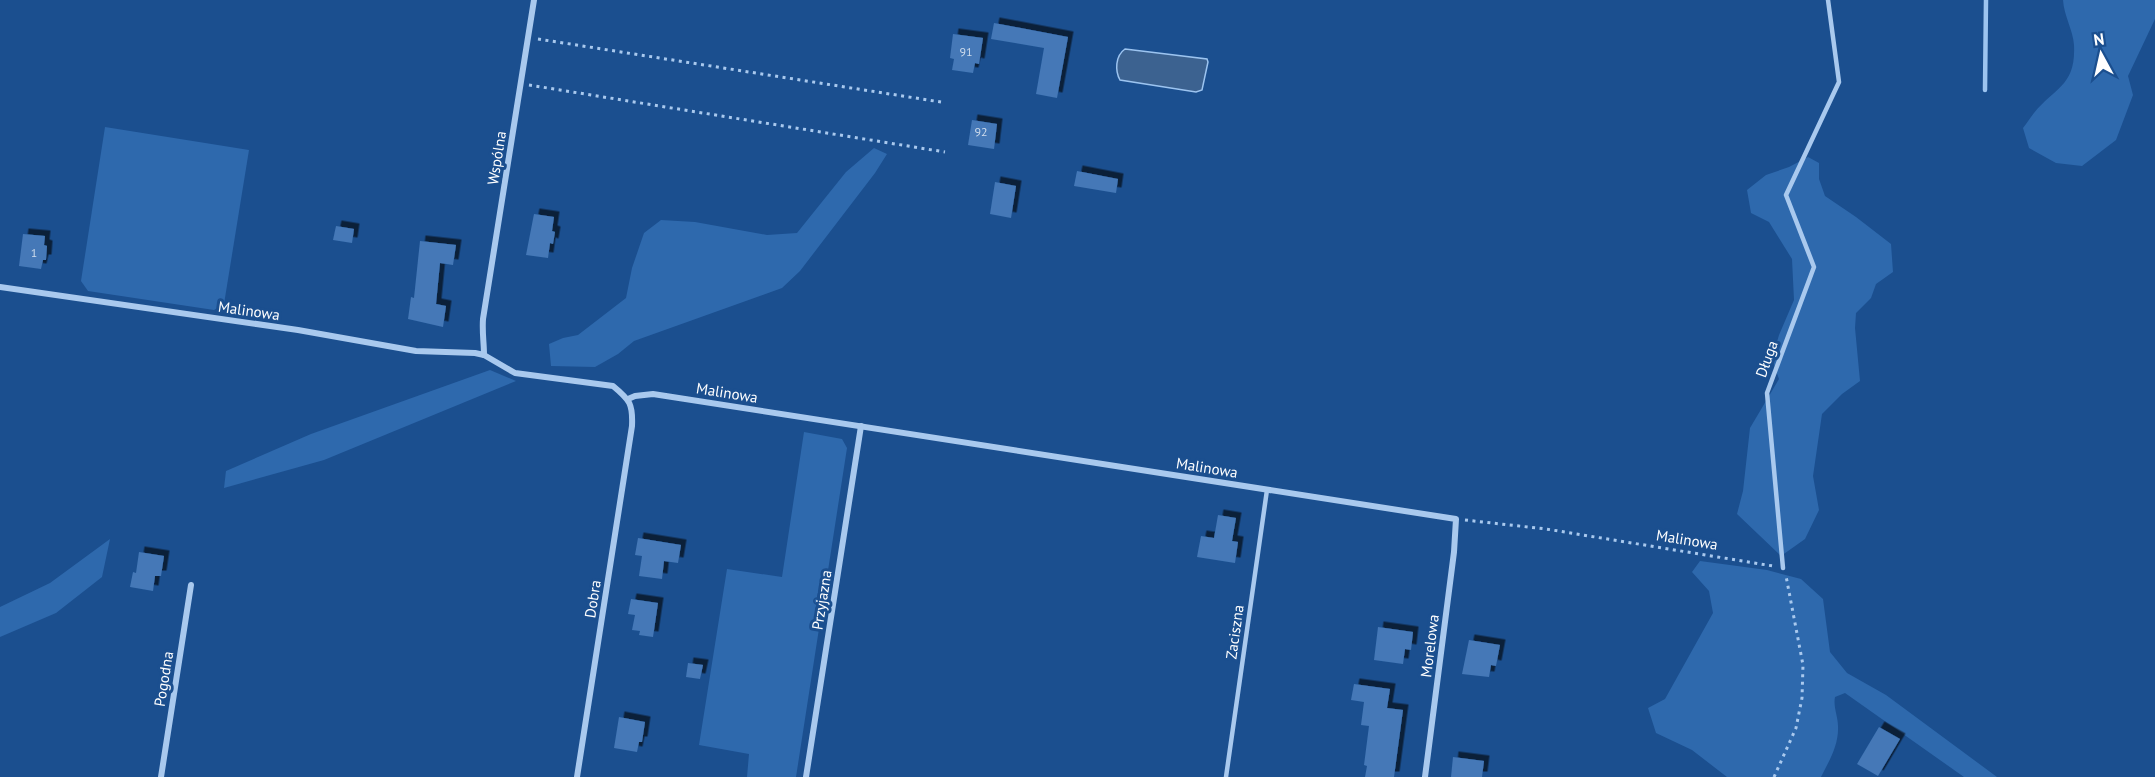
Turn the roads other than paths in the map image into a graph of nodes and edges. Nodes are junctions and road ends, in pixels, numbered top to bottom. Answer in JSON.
{"nodes":[{"id":1,"x":534,"y":0,"type":"edge"},
{"id":2,"x":1828,"y":0,"type":"edge"},
{"id":3,"x":0,"y":286,"type":"edge"},
{"id":4,"x":484,"y":355,"type":"junction"},
{"id":5,"x":628,"y":399,"type":"junction"},
{"id":6,"x":861,"y":426,"type":"junction"},
{"id":7,"x":1267,"y":490,"type":"junction"},
{"id":8,"x":1456,"y":519,"type":"joint"},
{"id":9,"x":1783,"y":568,"type":"road end"},
{"id":10,"x":191,"y":585,"type":"dead end"},
{"id":11,"x":161,"y":777,"type":"edge"},
{"id":12,"x":577,"y":777,"type":"edge"},
{"id":13,"x":806,"y":777,"type":"edge"},
{"id":14,"x":1226,"y":777,"type":"edge"},
{"id":15,"x":1425,"y":777,"type":"edge"}],
"edges":[{"from":1,"to":4,"type":"street","name":"Wspólna"},
{"from":2,"to":9,"type":"lane","name":"Długa"},
{"from":3,"to":4,"type":"street","name":"Malinowa"},
{"from":4,"to":5,"type":"street","name":"Malinowa"},
{"from":5,"to":6,"type":"street","name":"Malinowa"},
{"from":5,"to":12,"type":"street","name":"Dobra"},
{"from":6,"to":7,"type":"street","name":"Malinowa"},
{"from":6,"to":13,"type":"street","name":"Przyjazna"},
{"from":7,"to":8,"type":"street","name":"Malinowa"},
{"from":7,"to":14,"type":"lane","name":"Zaciszna"},
{"from":8,"to":15,"type":"street","name":"Morelowa"},
{"from":10,"to":11,"type":"street","name":"Pogodna"}]}
